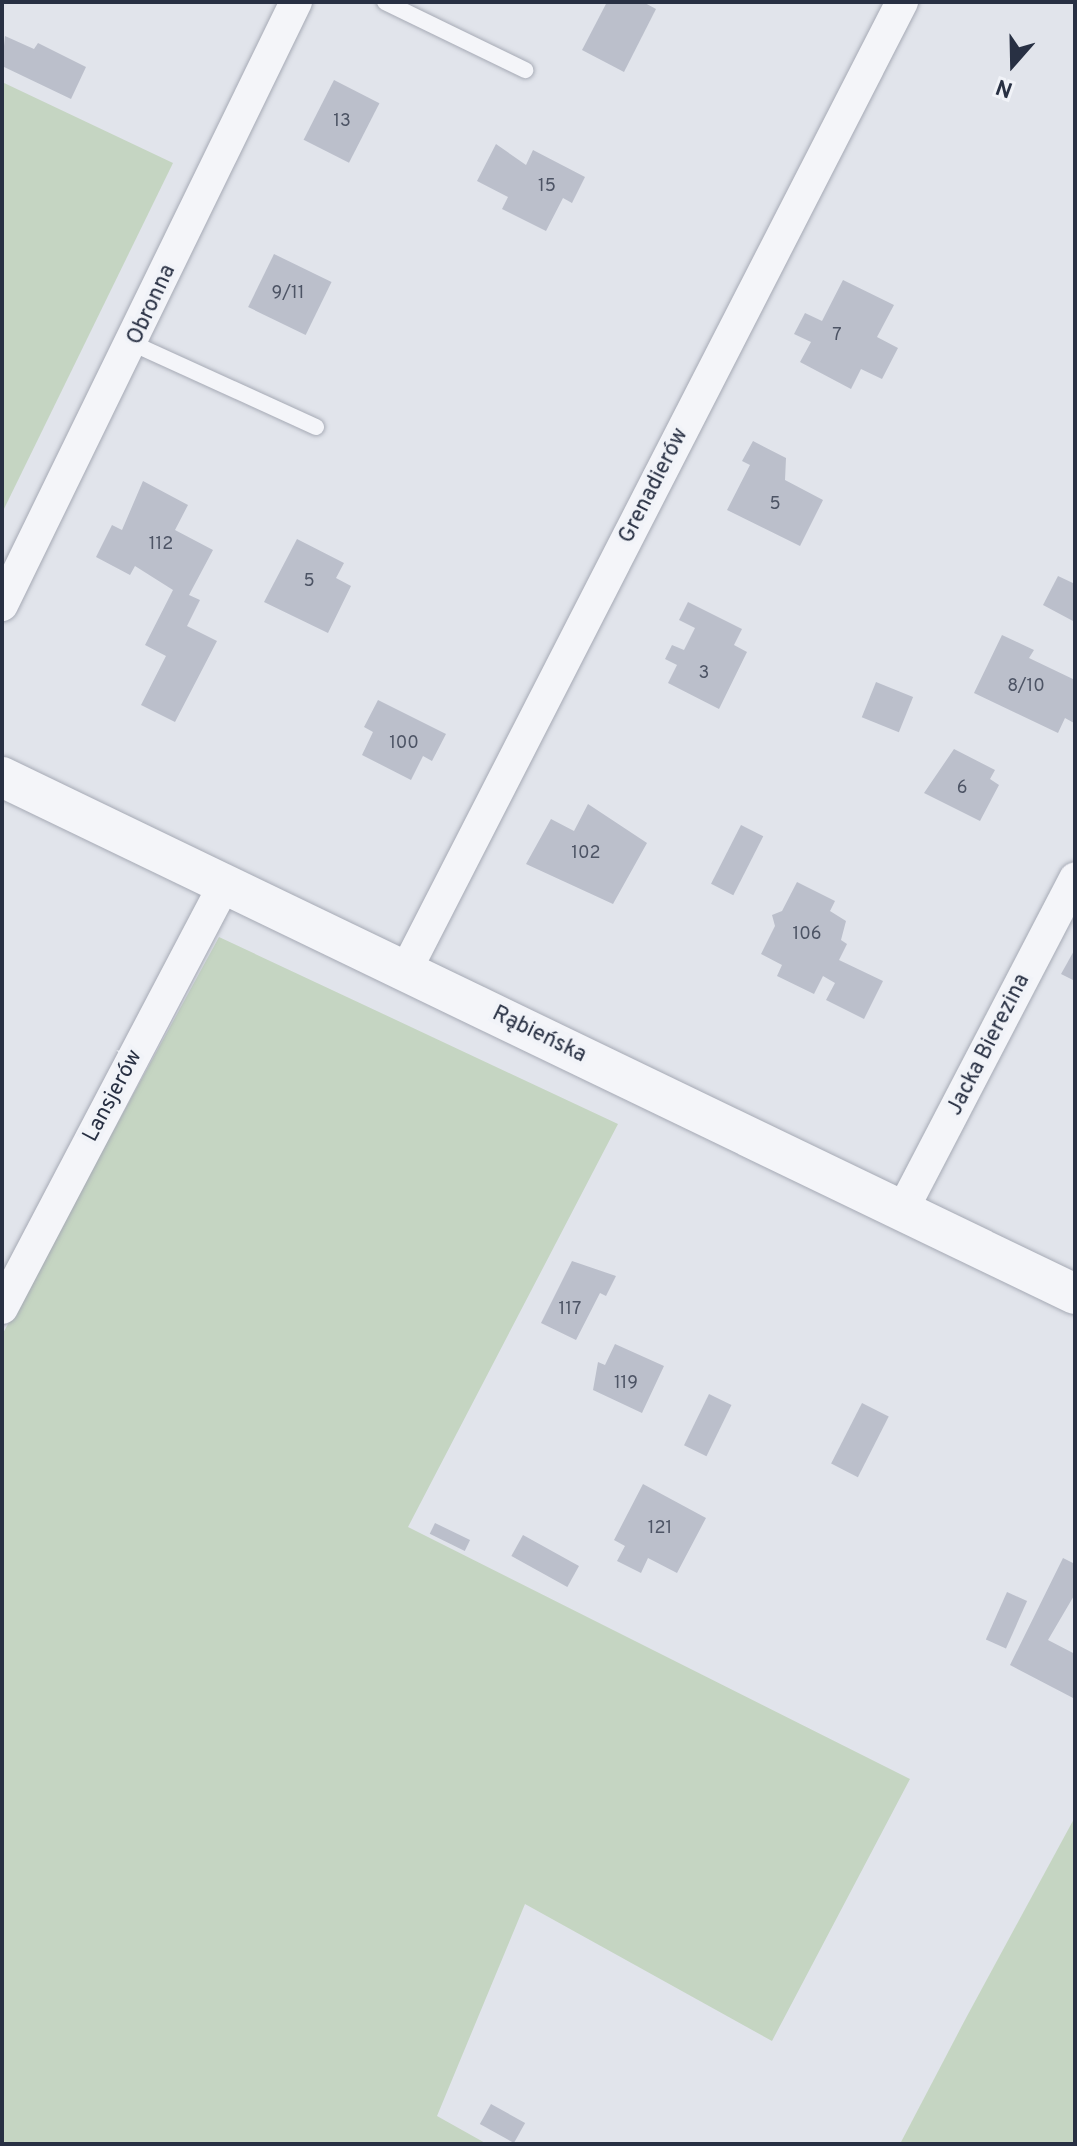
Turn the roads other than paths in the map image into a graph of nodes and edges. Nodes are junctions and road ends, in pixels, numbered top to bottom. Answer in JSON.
{"nodes":[{"id":1,"x":296,"y":2,"type":"edge"},
{"id":2,"x":385,"y":2,"type":"edge"},
{"id":3,"x":902,"y":2,"type":"edge"},
{"id":4,"x":525,"y":70,"type":"dead end"},
{"id":5,"x":134,"y":344,"type":"junction"},
{"id":6,"x":316,"y":427,"type":"dead end"},
{"id":7,"x":2,"y":605,"type":"edge"},
{"id":8,"x":2,"y":777,"type":"edge"},
{"id":9,"x":1075,"y":878,"type":"edge"},
{"id":10,"x":225,"y":884,"type":"junction"},
{"id":11,"x":406,"y":970,"type":"junction"},
{"id":12,"x":902,"y":1211,"type":"junction"},
{"id":13,"x":1075,"y":1294,"type":"edge"},
{"id":14,"x":2,"y":1308,"type":"edge"}],
"edges":[{"from":1,"to":5,"type":"street","name":"Obronna"},
{"from":2,"to":4,"type":"lane"},
{"from":3,"to":11,"type":"street","name":"Grenadierów"},
{"from":5,"to":6,"type":"lane"},
{"from":5,"to":7,"type":"street","name":"Obronna"},
{"from":8,"to":10,"type":"street","name":"Rąbieńska"},
{"from":9,"to":12,"type":"street","name":"Jacka Bierezina"},
{"from":10,"to":11,"type":"street","name":"Rąbieńska"},
{"from":10,"to":14,"type":"street","name":"Lansjerów"},
{"from":11,"to":12,"type":"street","name":"Rąbieńska"},
{"from":12,"to":13,"type":"street","name":"Rąbieńska"}]}
